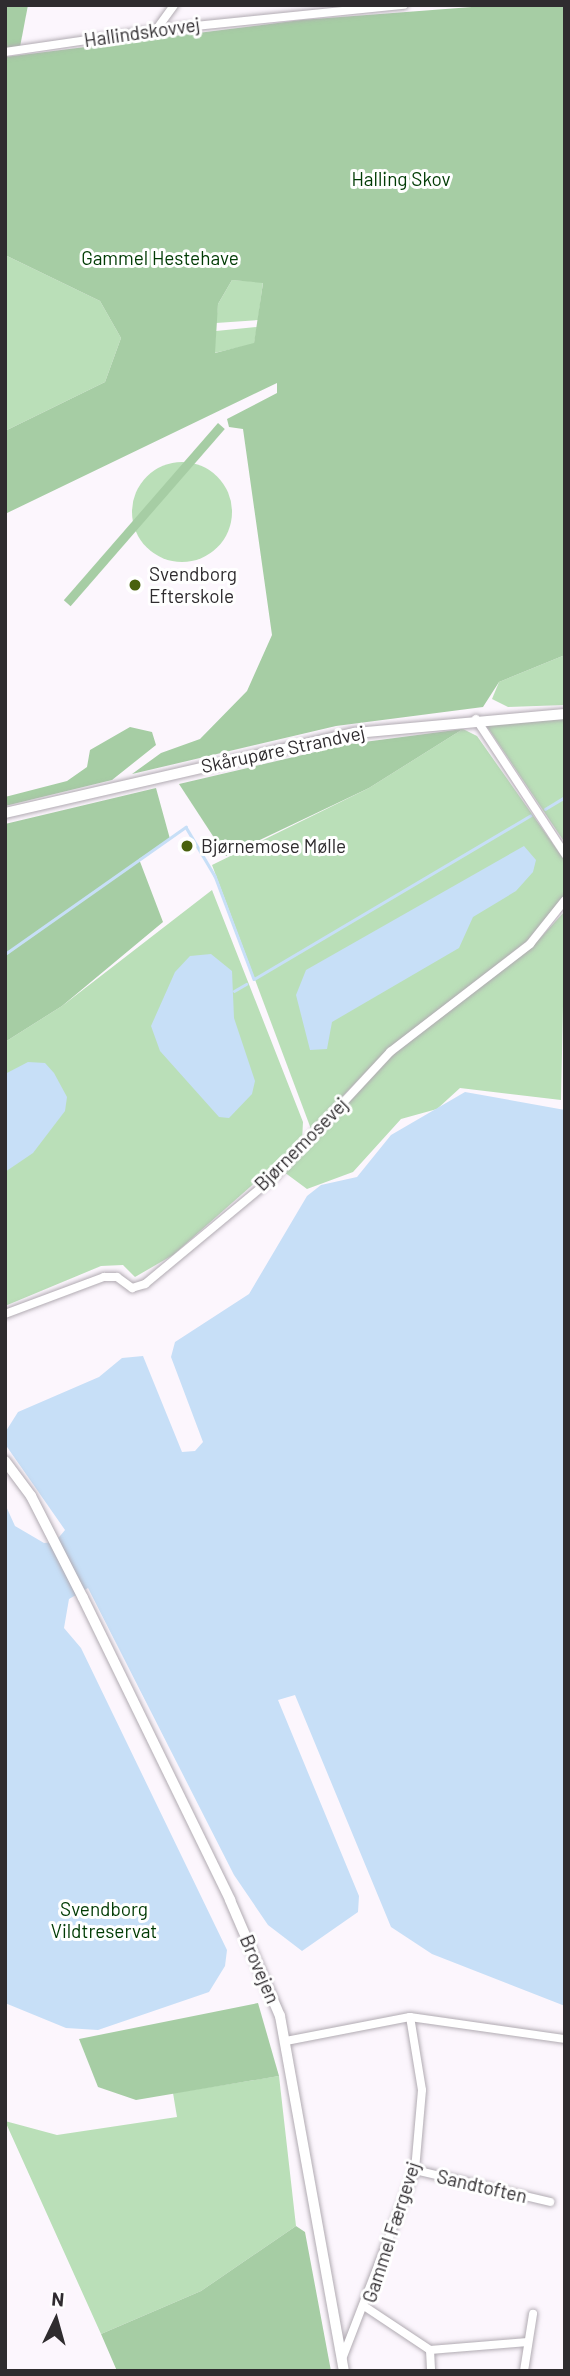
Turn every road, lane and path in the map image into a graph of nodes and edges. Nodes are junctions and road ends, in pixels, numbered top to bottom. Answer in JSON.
{"nodes":[{"id":1,"x":174,"y":5,"type":"edge"},
{"id":2,"x":404,"y":5,"type":"edge"},
{"id":3,"x":156,"y":30,"type":"junction"},
{"id":4,"x":5,"y":52,"type":"edge"},
{"id":5,"x":565,"y":714,"type":"edge"},
{"id":6,"x":476,"y":719,"type":"junction"},
{"id":7,"x":5,"y":813,"type":"edge"},
{"id":8,"x":565,"y":854,"type":"edge"},
{"id":9,"x":565,"y":900,"type":"edge"},
{"id":10,"x":5,"y":1314,"type":"edge"},
{"id":11,"x":5,"y":1461,"type":"edge"},
{"id":12,"x":410,"y":2017,"type":"junction"},
{"id":13,"x":565,"y":2039,"type":"edge"},
{"id":14,"x":286,"y":2041,"type":"junction"},
{"id":15,"x":415,"y":2170,"type":"junction"},
{"id":16,"x":550,"y":2202,"type":"dead end"},
{"id":17,"x":367,"y":2308,"type":"junction"},
{"id":18,"x":533,"y":2314,"type":"dead end"},
{"id":19,"x":528,"y":2342,"type":"junction"},
{"id":20,"x":430,"y":2350,"type":"junction"},
{"id":21,"x":342,"y":2358,"type":"junction"},
{"id":22,"x":344,"y":2371,"type":"edge"},
{"id":23,"x":431,"y":2371,"type":"edge"},
{"id":24,"x":524,"y":2371,"type":"edge"}],
"edges":[{"from":1,"to":3,"type":"street"},
{"from":2,"to":3,"type":"street","name":"Hallindskovvej"},
{"from":3,"to":4,"type":"street","name":"Hallindskovvej"},
{"from":5,"to":6,"type":"street","name":"Skårupøre Strandvej"},
{"from":6,"to":7,"type":"street","name":"Skårupøre Strandvej"},
{"from":6,"to":8,"type":"street"},
{"from":9,"to":10,"type":"street","name":"Bjørnemosevej"},
{"from":11,"to":14,"type":"street","name":"Brovejen"},
{"from":12,"to":13,"type":"street"},
{"from":12,"to":14,"type":"street"},
{"from":12,"to":15,"type":"street","name":"Gammel Færgevej"},
{"from":14,"to":21,"type":"street","name":"Brovejen"},
{"from":15,"to":16,"type":"street","name":"Sandtoften"},
{"from":15,"to":17,"type":"street","name":"Gammel Færgevej"},
{"from":17,"to":20,"type":"street"},
{"from":17,"to":21,"type":"street","name":"Gammel Færgevej"},
{"from":18,"to":19,"type":"street"},
{"from":19,"to":20,"type":"street"},
{"from":19,"to":24,"type":"street"},
{"from":20,"to":23,"type":"street"},
{"from":21,"to":22,"type":"street","name":"Brovejen"}]}
